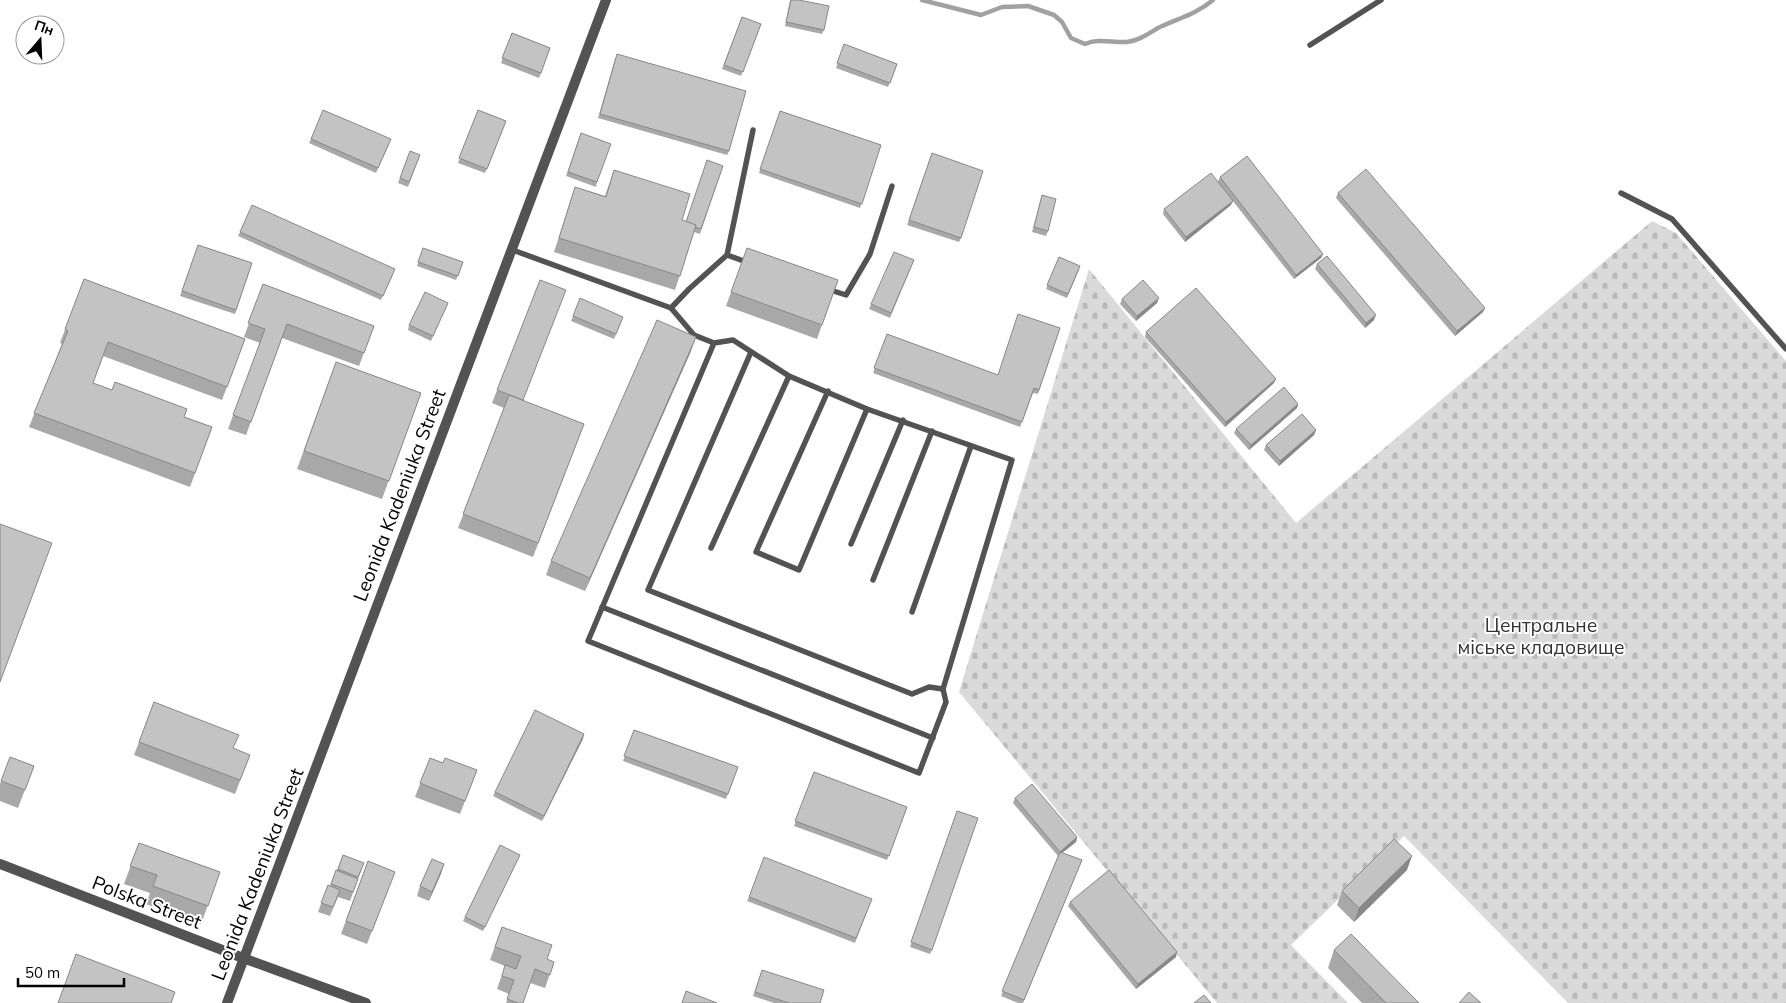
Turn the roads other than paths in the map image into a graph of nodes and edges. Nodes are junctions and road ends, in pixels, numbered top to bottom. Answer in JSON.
{"nodes":[{"id":1,"x":606,"y":0,"type":"edge"},
{"id":2,"x":1381,"y":0,"type":"edge"},
{"id":3,"x":1310,"y":45,"type":"dead end"},
{"id":4,"x":753,"y":130,"type":"dead end"},
{"id":5,"x":892,"y":186,"type":"dead end"},
{"id":6,"x":1622,"y":193,"type":"dead end"},
{"id":7,"x":510,"y":249,"type":"junction"},
{"id":8,"x":728,"y":255,"type":"junction"},
{"id":9,"x":755,"y":264,"type":"edge"},
{"id":10,"x":818,"y":286,"type":"edge"},
{"id":11,"x":671,"y":308,"type":"junction"},
{"id":12,"x":714,"y":343,"type":"junction"},
{"id":13,"x":1786,"y":349,"type":"edge"},
{"id":14,"x":751,"y":352,"type":"junction"},
{"id":15,"x":789,"y":376,"type":"junction"},
{"id":16,"x":828,"y":391,"type":"junction"},
{"id":17,"x":867,"y":409,"type":"junction"},
{"id":18,"x":903,"y":420,"type":"junction"},
{"id":19,"x":932,"y":431,"type":"junction"},
{"id":20,"x":971,"y":446,"type":"junction"},
{"id":21,"x":851,"y":544,"type":"dead end"},
{"id":22,"x":711,"y":548,"type":"dead end"},
{"id":23,"x":873,"y":580,"type":"dead end"},
{"id":24,"x":602,"y":607,"type":"junction"},
{"id":25,"x":912,"y":612,"type":"dead end"},
{"id":26,"x":943,"y":689,"type":"junction"},
{"id":27,"x":933,"y":738,"type":"junction"},
{"id":28,"x":0,"y":864,"type":"edge"},
{"id":29,"x":243,"y":958,"type":"junction"},
{"id":30,"x":227,"y":1003,"type":"edge"},
{"id":31,"x":366,"y":1003,"type":"edge"}],
"edges":[{"from":1,"to":7,"type":"street","name":"Leonida Kadeniuka Street"},
{"from":2,"to":3,"type":"lane"},
{"from":4,"to":8,"type":"lane"},
{"from":5,"to":10,"type":"lane"},
{"from":6,"to":13,"type":"lane"},
{"from":7,"to":11,"type":"lane"},
{"from":7,"to":29,"type":"street","name":"Leonida Kadeniuka Street"},
{"from":8,"to":9,"type":"lane"},
{"from":8,"to":11,"type":"lane"},
{"from":11,"to":12,"type":"lane"},
{"from":12,"to":14,"type":"lane"},
{"from":12,"to":24,"type":"lane"},
{"from":14,"to":15,"type":"lane"},
{"from":14,"to":26,"type":"lane"},
{"from":15,"to":16,"type":"lane"},
{"from":15,"to":22,"type":"lane"},
{"from":16,"to":17,"type":"lane"},
{"from":16,"to":17,"type":"lane"},
{"from":17,"to":18,"type":"lane"},
{"from":18,"to":19,"type":"lane"},
{"from":18,"to":21,"type":"lane"},
{"from":19,"to":20,"type":"lane"},
{"from":19,"to":23,"type":"lane"},
{"from":20,"to":25,"type":"lane"},
{"from":20,"to":26,"type":"lane"},
{"from":24,"to":27,"type":"lane"},
{"from":24,"to":27,"type":"lane"},
{"from":26,"to":27,"type":"lane"},
{"from":28,"to":29,"type":"street","name":"Polska Street"},
{"from":29,"to":30,"type":"street","name":"Leonida Kadeniuka Street"},
{"from":29,"to":31,"type":"street","name":"Polska Street"}]}
